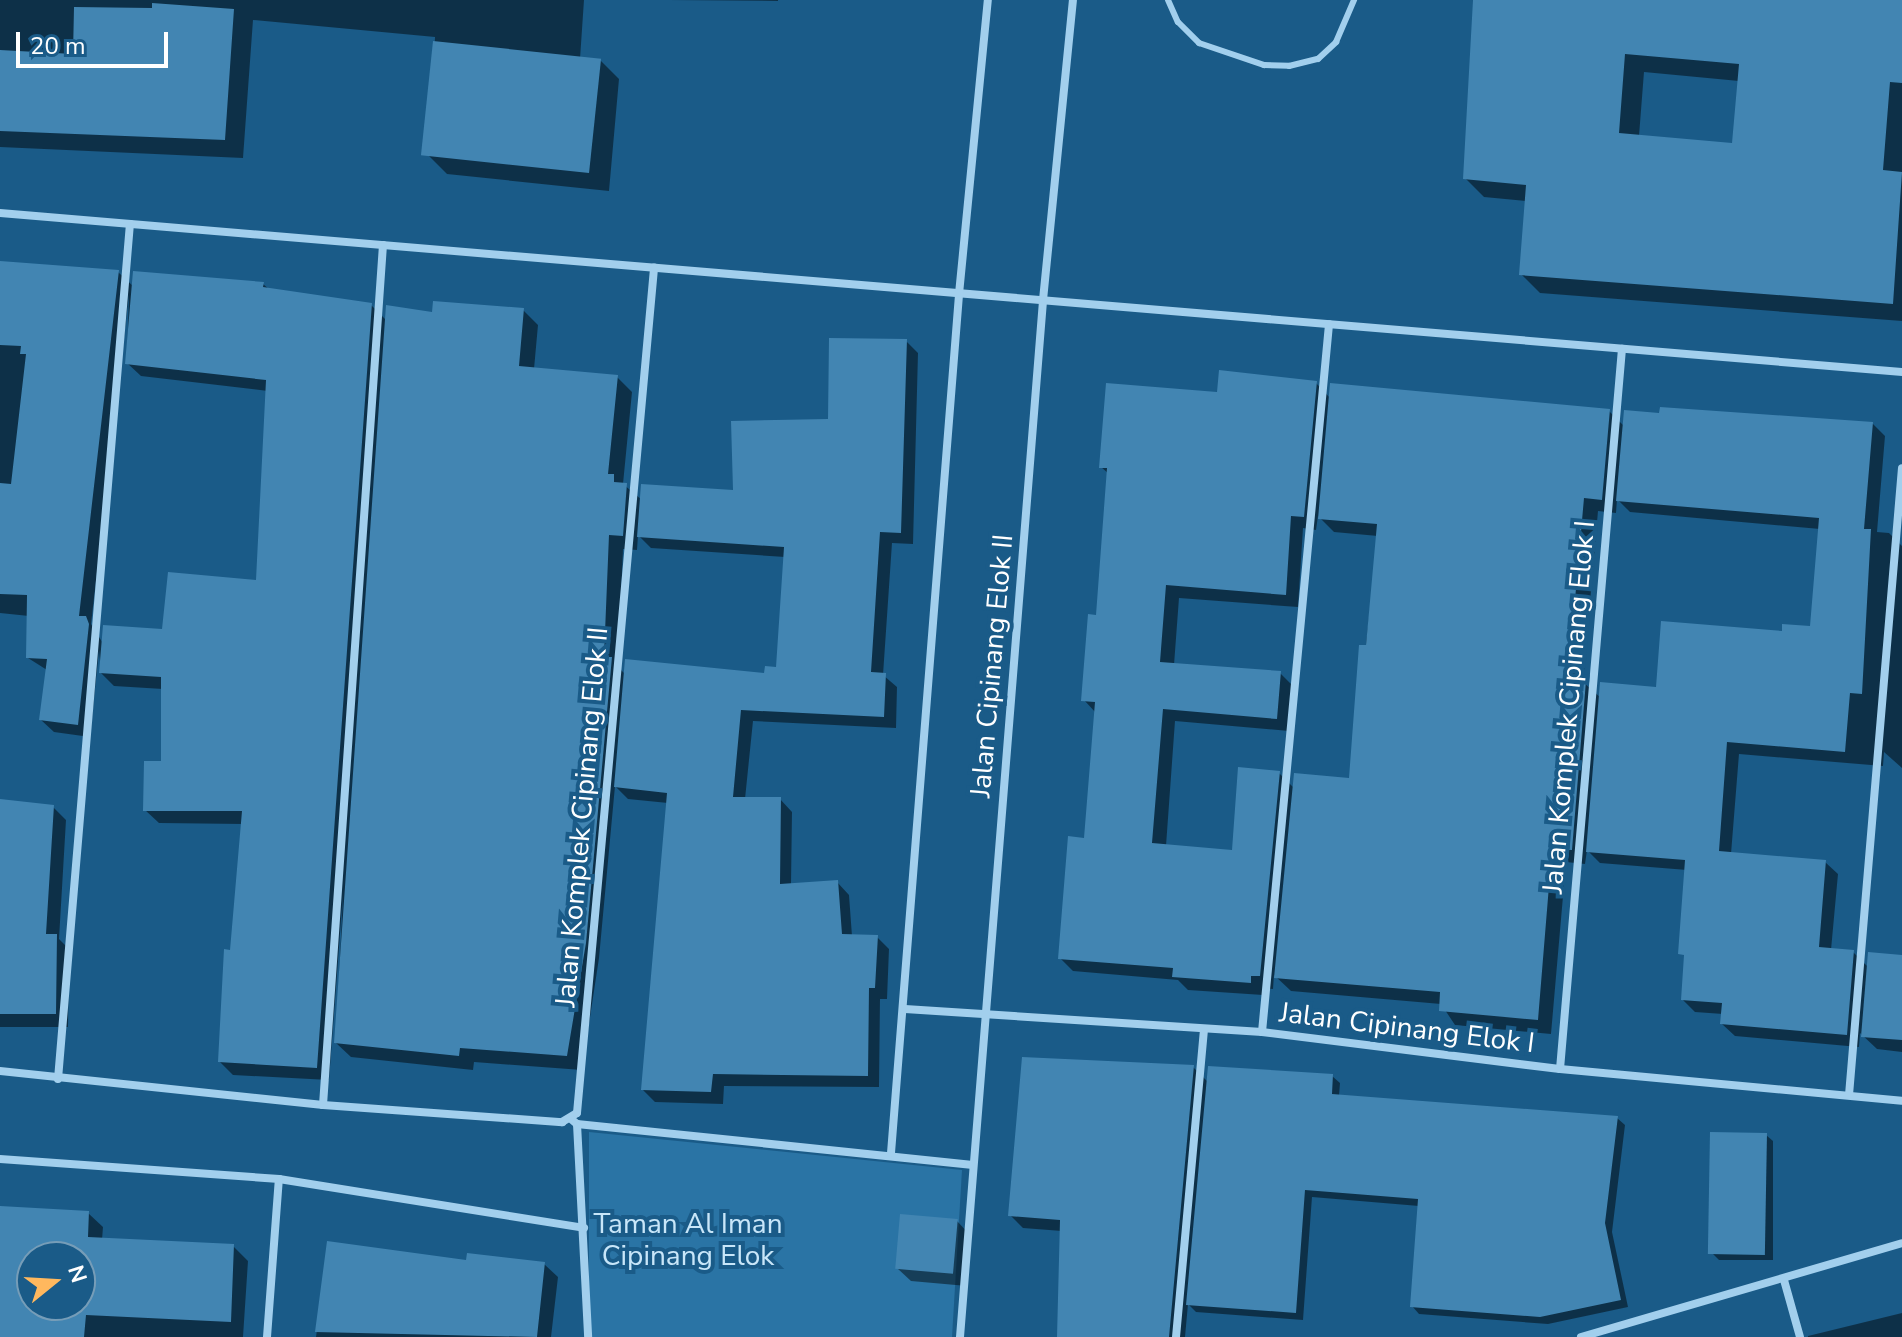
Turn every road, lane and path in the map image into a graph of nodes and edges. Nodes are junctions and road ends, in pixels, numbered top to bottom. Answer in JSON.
{"nodes":[{"id":1,"x":988,"y":0,"type":"edge"},
{"id":2,"x":1073,"y":0,"type":"edge"},
{"id":3,"x":1168,"y":0,"type":"edge"},
{"id":4,"x":1354,"y":0,"type":"edge"},
{"id":5,"x":0,"y":213,"type":"edge"},
{"id":6,"x":130,"y":224,"type":"junction"},
{"id":7,"x":383,"y":245,"type":"junction"},
{"id":8,"x":654,"y":268,"type":"junction"},
{"id":9,"x":959,"y":294,"type":"junction"},
{"id":10,"x":1043,"y":300,"type":"junction"},
{"id":11,"x":1329,"y":324,"type":"junction"},
{"id":12,"x":1622,"y":349,"type":"junction"},
{"id":13,"x":1902,"y":372,"type":"edge"},
{"id":14,"x":1902,"y":468,"type":"edge"},
{"id":15,"x":905,"y":1009,"type":"junction"},
{"id":16,"x":986,"y":1014,"type":"junction"},
{"id":17,"x":1204,"y":1029,"type":"junction"},
{"id":18,"x":1262,"y":1032,"type":"junction"},
{"id":19,"x":1560,"y":1069,"type":"junction"},
{"id":20,"x":0,"y":1071,"type":"edge"},
{"id":21,"x":58,"y":1079,"type":"junction"},
{"id":22,"x":1849,"y":1095,"type":"junction"},
{"id":23,"x":1902,"y":1101,"type":"edge"},
{"id":24,"x":323,"y":1105,"type":"junction"},
{"id":25,"x":574,"y":1122,"type":"junction"},
{"id":26,"x":891,"y":1153,"type":"junction"},
{"id":27,"x":0,"y":1159,"type":"edge"},
{"id":28,"x":973,"y":1165,"type":"junction"},
{"id":29,"x":279,"y":1179,"type":"junction"},
{"id":30,"x":584,"y":1228,"type":"junction"},
{"id":31,"x":1902,"y":1243,"type":"edge"},
{"id":32,"x":1784,"y":1280,"type":"junction"},
{"id":33,"x":267,"y":1337,"type":"edge"},
{"id":34,"x":588,"y":1337,"type":"edge"},
{"id":35,"x":960,"y":1337,"type":"edge"},
{"id":36,"x":1176,"y":1337,"type":"edge"},
{"id":37,"x":1581,"y":1337,"type":"edge"},
{"id":38,"x":1800,"y":1337,"type":"edge"}],
"edges":[{"from":1,"to":9,"type":"street"},
{"from":2,"to":10,"type":"street","name":"Jalan Cipinang Elok II"},
{"from":3,"to":4,"type":"lane"},
{"from":5,"to":6,"type":"street"},
{"from":6,"to":7,"type":"street"},
{"from":6,"to":21,"type":"street"},
{"from":7,"to":8,"type":"street"},
{"from":7,"to":24,"type":"street"},
{"from":8,"to":9,"type":"street"},
{"from":8,"to":25,"type":"street","name":"Jalan Komplek Cipinang Elok II"},
{"from":9,"to":10,"type":"street"},
{"from":9,"to":15,"type":"street"},
{"from":10,"to":11,"type":"street"},
{"from":10,"to":16,"type":"street","name":"Jalan Cipinang Elok II"},
{"from":11,"to":12,"type":"street"},
{"from":11,"to":18,"type":"street"},
{"from":12,"to":13,"type":"street"},
{"from":12,"to":19,"type":"street","name":"Jalan Komplek Cipinang Elok I"},
{"from":14,"to":22,"type":"street"},
{"from":15,"to":16,"type":"street","name":"Jalan Cipinang Elok I"},
{"from":15,"to":26,"type":"street"},
{"from":16,"to":17,"type":"street","name":"Jalan Cipinang Elok I"},
{"from":16,"to":28,"type":"street","name":"Jalan Cipinang Elok II"},
{"from":17,"to":18,"type":"street","name":"Jalan Cipinang Elok I"},
{"from":17,"to":36,"type":"street"},
{"from":18,"to":19,"type":"street","name":"Jalan Cipinang Elok I"},
{"from":19,"to":22,"type":"street","name":"Jalan Cipinang Elok I"},
{"from":20,"to":21,"type":"street"},
{"from":21,"to":24,"type":"street"},
{"from":22,"to":23,"type":"street","name":"Jalan Cipinang Elok I"},
{"from":24,"to":25,"type":"street"},
{"from":25,"to":26,"type":"street"},
{"from":25,"to":30,"type":"street","name":"Jalan Komplek Cipinang Elok II"},
{"from":26,"to":28,"type":"street"},
{"from":27,"to":29,"type":"street"},
{"from":28,"to":35,"type":"street","name":"Jalan Cipinang Elok II"},
{"from":29,"to":30,"type":"street"},
{"from":29,"to":33,"type":"street"},
{"from":30,"to":34,"type":"street","name":"Jalan Komplek Cipinang Elok II"},
{"from":31,"to":32,"type":"street"},
{"from":32,"to":37,"type":"street"},
{"from":32,"to":38,"type":"street"}]}
